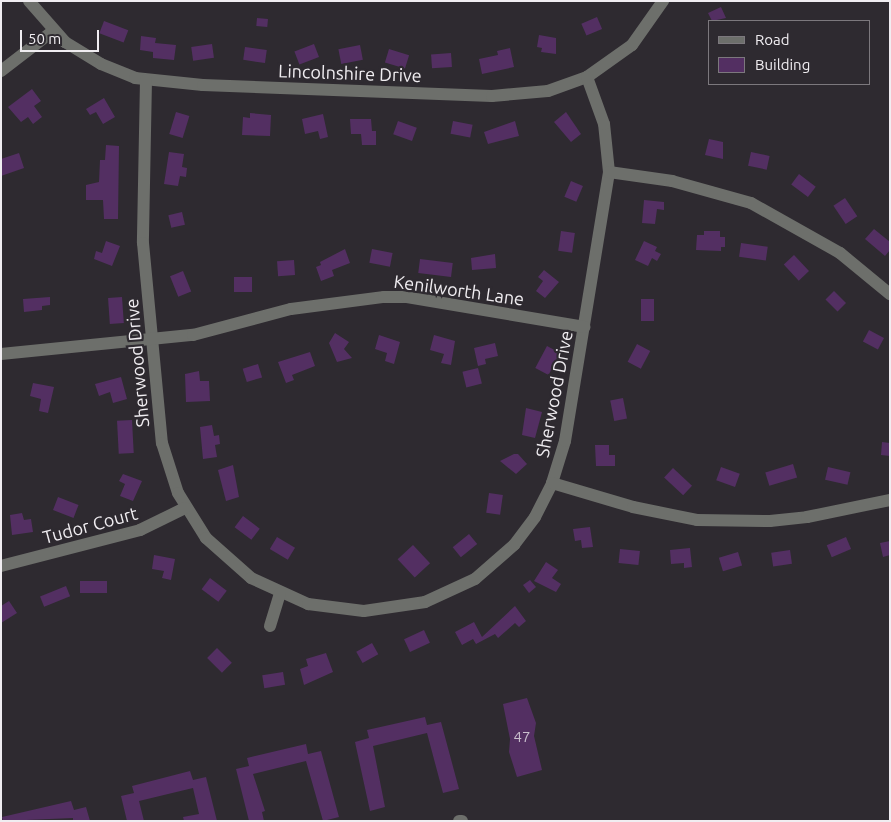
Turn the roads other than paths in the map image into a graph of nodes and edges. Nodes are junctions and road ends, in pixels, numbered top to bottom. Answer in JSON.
{"nodes":[{"id":1,"x":29,"y":1,"type":"edge"},
{"id":2,"x":663,"y":1,"type":"edge"},
{"id":3,"x":53,"y":31,"type":"junction"},
{"id":4,"x":1,"y":71,"type":"edge"},
{"id":5,"x":587,"y":77,"type":"junction"},
{"id":6,"x":146,"y":80,"type":"junction"},
{"id":7,"x":608,"y":172,"type":"junction"},
{"id":8,"x":890,"y":294,"type":"edge"},
{"id":9,"x":584,"y":327,"type":"junction"},
{"id":10,"x":152,"y":340,"type":"junction"},
{"id":11,"x":1,"y":354,"type":"edge"},
{"id":12,"x":552,"y":483,"type":"junction"},
{"id":13,"x":890,"y":500,"type":"edge"},
{"id":14,"x":185,"y":508,"type":"junction"},
{"id":15,"x":1,"y":566,"type":"edge"},
{"id":16,"x":280,"y":594,"type":"junction"},
{"id":17,"x":270,"y":626,"type":"dead end"}],
"edges":[{"from":1,"to":3,"type":"street","name":"Lincolnshire Drive"},
{"from":2,"to":5,"type":"street","name":"Lincolnshire Drive"},
{"from":3,"to":4,"type":"street"},
{"from":3,"to":6,"type":"street","name":"Lincolnshire Drive"},
{"from":5,"to":6,"type":"street","name":"Lincolnshire Drive"},
{"from":5,"to":7,"type":"street","name":"Sherwood Drive"},
{"from":6,"to":10,"type":"street","name":"Sherwood Drive"},
{"from":7,"to":8,"type":"street"},
{"from":7,"to":9,"type":"street","name":"Sherwood Drive"},
{"from":9,"to":10,"type":"street","name":"Kenilworth Lane"},
{"from":9,"to":12,"type":"street","name":"Sherwood Drive"},
{"from":10,"to":11,"type":"street","name":"Kenilworth Lane"},
{"from":10,"to":14,"type":"street","name":"Sherwood Drive"},
{"from":12,"to":13,"type":"street"},
{"from":12,"to":16,"type":"street","name":"Sherwood Drive"},
{"from":14,"to":15,"type":"street","name":"Tudor Court"},
{"from":14,"to":16,"type":"street","name":"Sherwood Drive"},
{"from":16,"to":17,"type":"street"}]}
